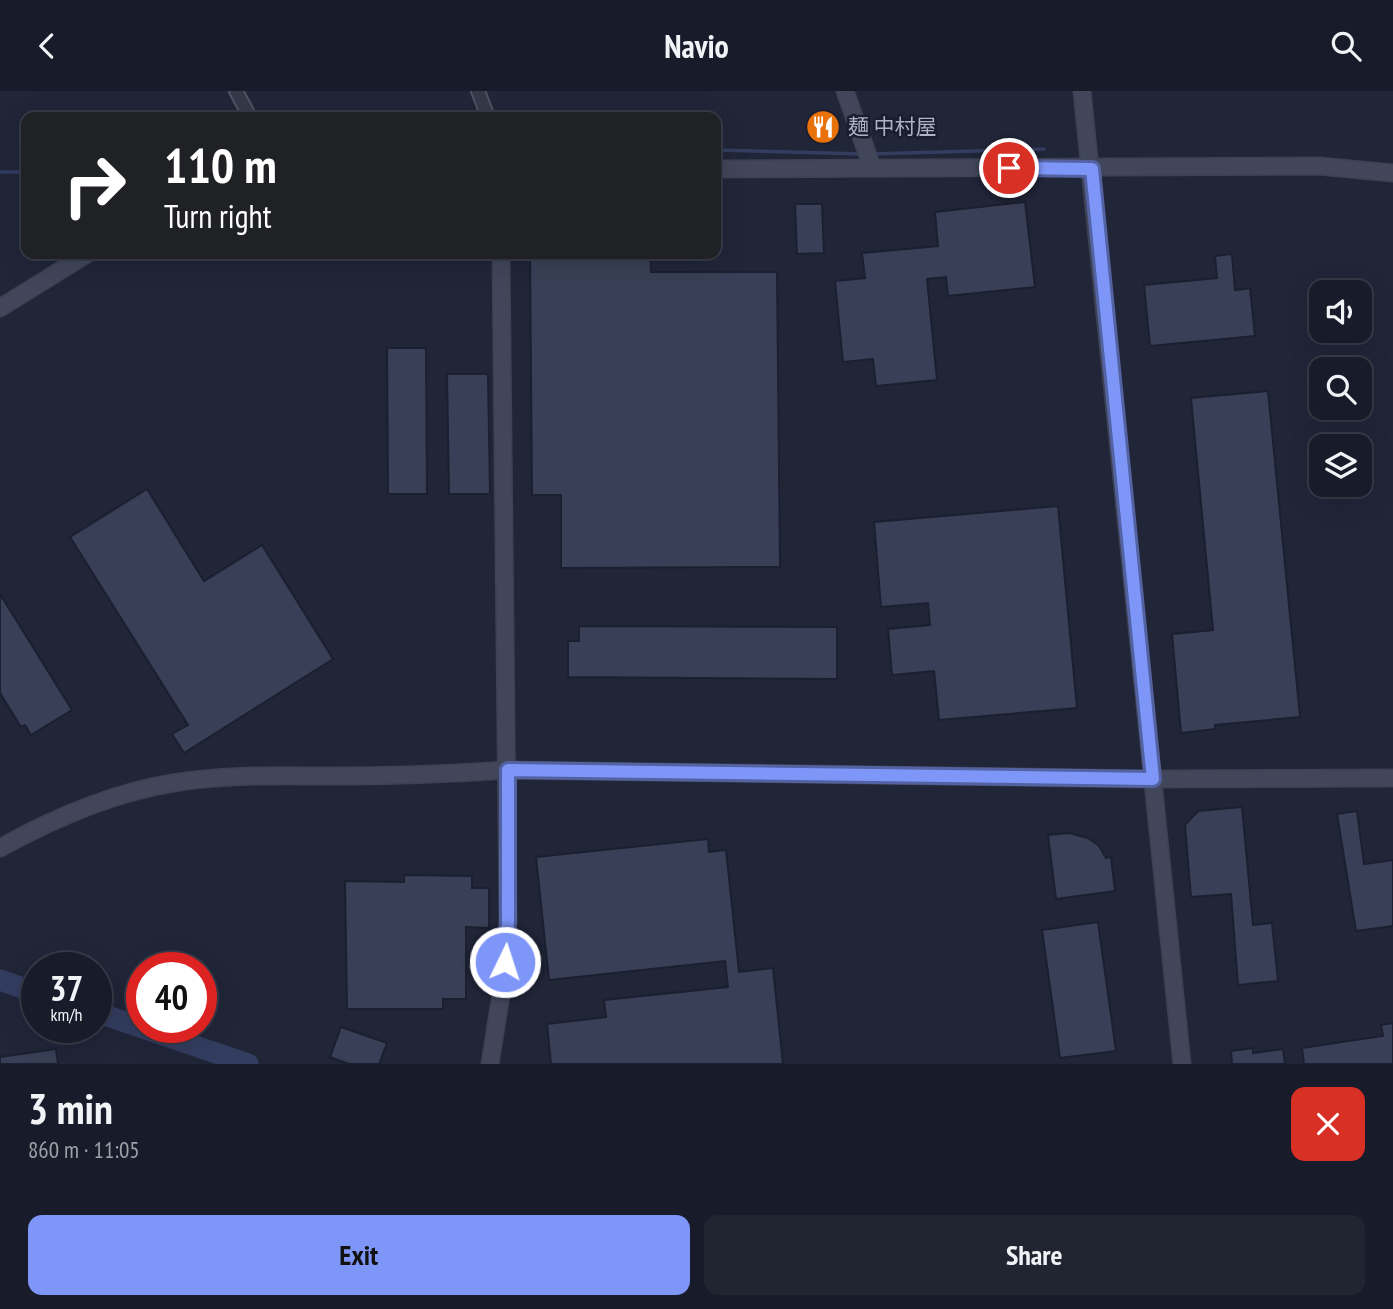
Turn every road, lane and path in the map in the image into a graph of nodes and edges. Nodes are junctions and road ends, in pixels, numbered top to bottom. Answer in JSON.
{"nodes":[{"id":1,"x":236,"y":91,"type":"edge"},
{"id":2,"x":478,"y":91,"type":"edge"},
{"id":3,"x":845,"y":91,"type":"edge"},
{"id":4,"x":1082,"y":91,"type":"edge"},
{"id":5,"x":247,"y":112,"type":"edge"},
{"id":6,"x":486,"y":112,"type":"edge"},
{"id":7,"x":872,"y":167,"type":"junction"},
{"id":8,"x":721,"y":169,"type":"edge"},
{"id":9,"x":1092,"y":169,"type":"junction"},
{"id":10,"x":1393,"y":173,"type":"edge"},
{"id":11,"x":79,"y":259,"type":"edge"},
{"id":12,"x":501,"y":259,"type":"edge"},
{"id":13,"x":0,"y":308,"type":"edge"},
{"id":14,"x":508,"y":770,"type":"junction"},
{"id":15,"x":1393,"y":778,"type":"edge"},
{"id":16,"x":1153,"y":779,"type":"junction"},
{"id":17,"x":0,"y":848,"type":"edge"},
{"id":18,"x":491,"y":1064,"type":"edge"},
{"id":19,"x":1182,"y":1064,"type":"edge"}],
"edges":[{"from":1,"to":5,"type":"street"},
{"from":2,"to":6,"type":"street"},
{"from":3,"to":7,"type":"street"},
{"from":4,"to":9,"type":"street"},
{"from":7,"to":8,"type":"street"},
{"from":7,"to":9,"type":"street"},
{"from":9,"to":10,"type":"street"},
{"from":9,"to":16,"type":"street"},
{"from":11,"to":13,"type":"street"},
{"from":12,"to":14,"type":"street"},
{"from":14,"to":16,"type":"street"},
{"from":14,"to":17,"type":"street"},
{"from":14,"to":18,"type":"street"},
{"from":15,"to":16,"type":"street"},
{"from":16,"to":19,"type":"street"}]}
